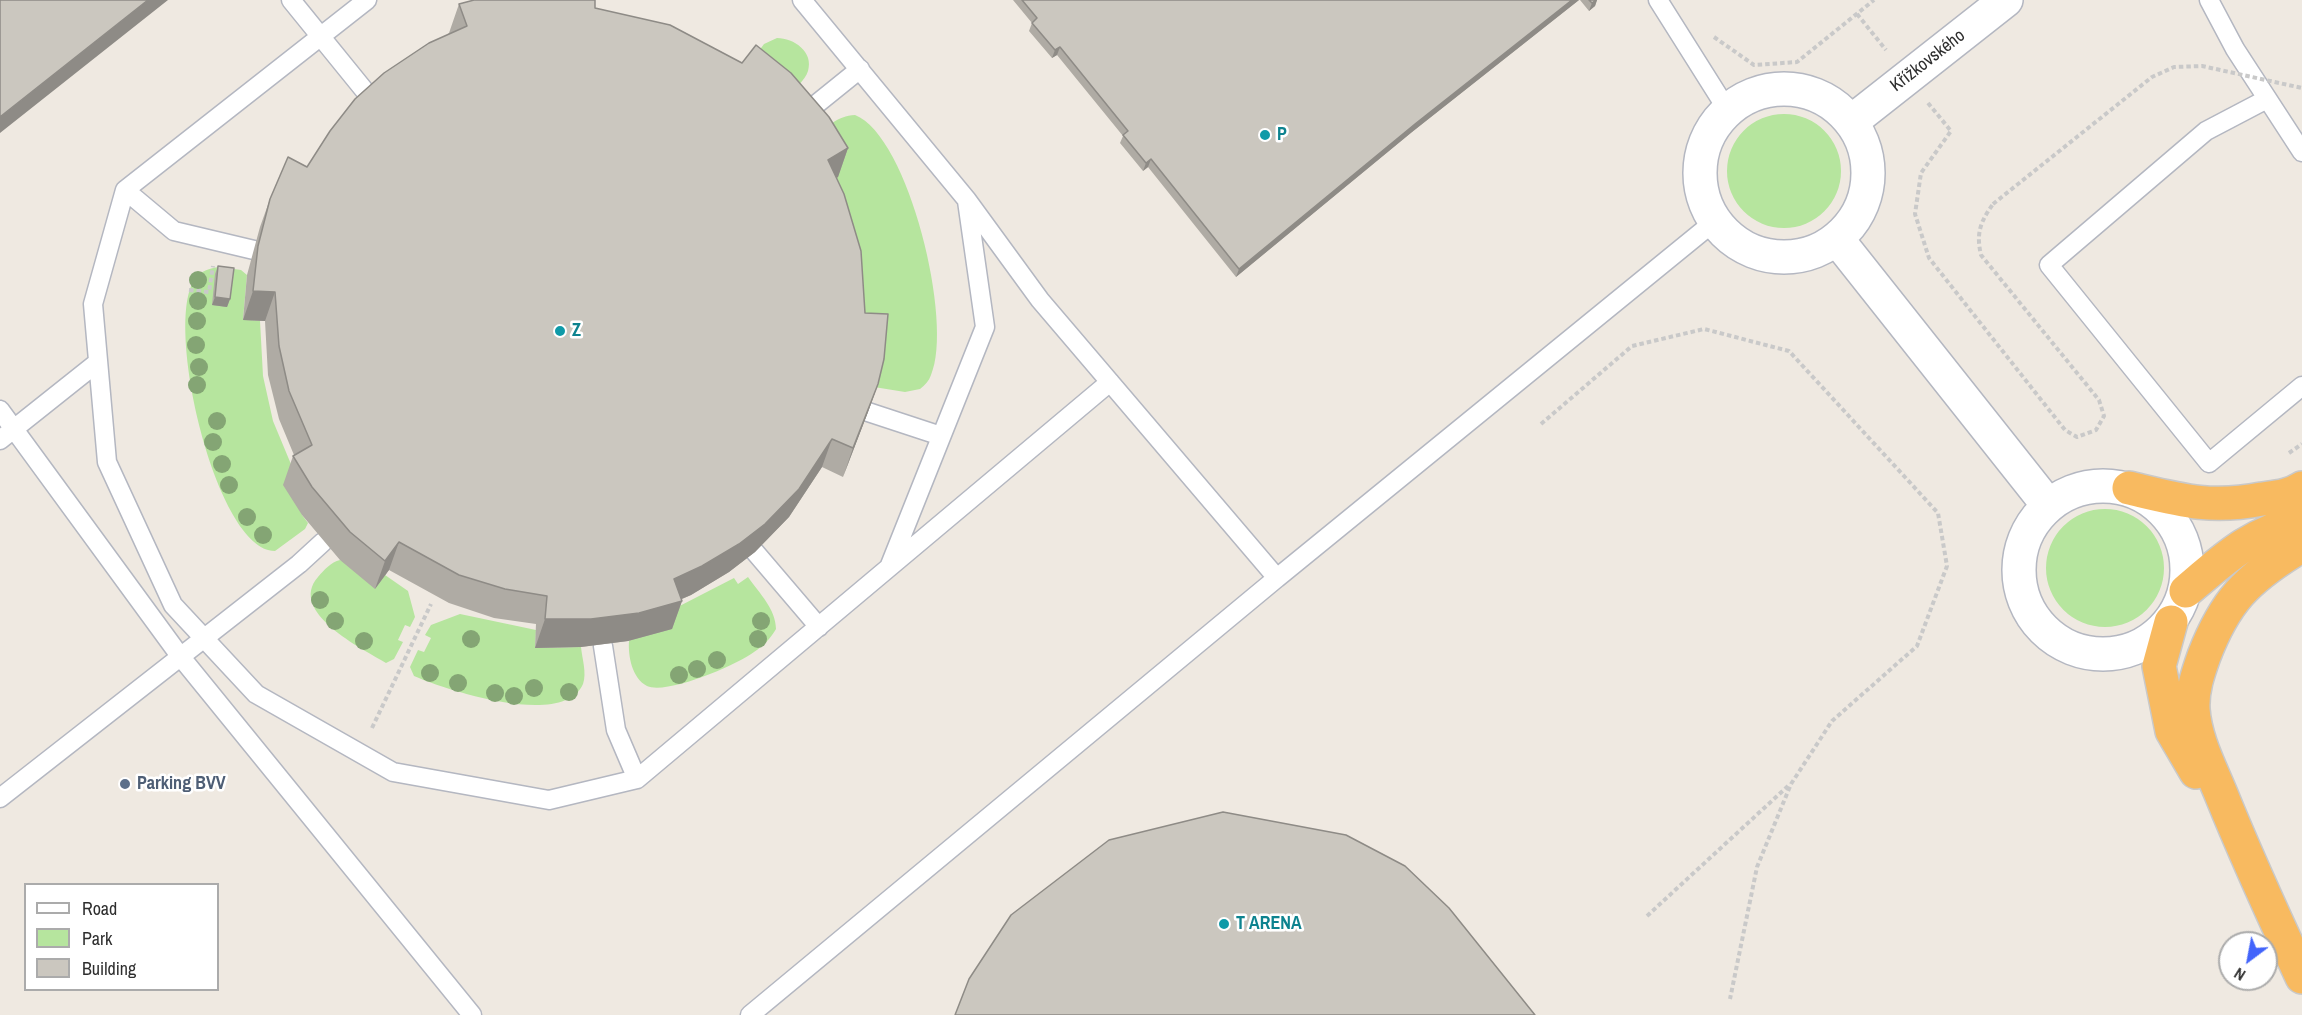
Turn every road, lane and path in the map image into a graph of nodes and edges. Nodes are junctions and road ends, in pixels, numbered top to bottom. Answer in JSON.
{"nodes":[{"id":1,"x":291,"y":0,"type":"edge"},
{"id":2,"x":367,"y":0,"type":"edge"},
{"id":3,"x":802,"y":0,"type":"edge"},
{"id":4,"x":1658,"y":0,"type":"edge"},
{"id":5,"x":1874,"y":0,"type":"edge"},
{"id":6,"x":2006,"y":0,"type":"edge"},
{"id":7,"x":2209,"y":0,"type":"edge"},
{"id":8,"x":1857,"y":14,"type":"junction"},
{"id":9,"x":1709,"y":33,"type":"dead end"},
{"id":10,"x":321,"y":36,"type":"junction"},
{"id":11,"x":860,"y":69,"type":"junction"},
{"id":12,"x":1907,"y":77,"type":"junction"},
{"id":13,"x":2302,"y":88,"type":"edge"},
{"id":14,"x":2267,"y":99,"type":"junction"},
{"id":15,"x":374,"y":101,"type":"edge"},
{"id":16,"x":1728,"y":111,"type":"junction"},
{"id":17,"x":797,"y":119,"type":"edge"},
{"id":18,"x":1851,"y":122,"type":"junction"},
{"id":19,"x":2302,"y":152,"type":"edge"},
{"id":20,"x":125,"y":190,"type":"junction"},
{"id":21,"x":967,"y":200,"type":"junction"},
{"id":22,"x":1715,"y":221,"type":"junction"},
{"id":23,"x":1837,"y":239,"type":"junction"},
{"id":24,"x":216,"y":242,"type":"junction"},
{"id":25,"x":254,"y":250,"type":"dead end"},
{"id":26,"x":189,"y":290,"type":"dead end"},
{"id":27,"x":98,"y":362,"type":"junction"},
{"id":28,"x":1110,"y":382,"type":"junction"},
{"id":29,"x":2302,"y":386,"type":"edge"},
{"id":30,"x":0,"y":410,"type":"edge"},
{"id":31,"x":868,"y":412,"type":"edge"},
{"id":32,"x":1541,"y":424,"type":"dead end"},
{"id":33,"x":15,"y":428,"type":"junction"},
{"id":34,"x":941,"y":436,"type":"junction"},
{"id":35,"x":0,"y":440,"type":"edge"},
{"id":36,"x":2302,"y":444,"type":"edge"},
{"id":37,"x":2289,"y":453,"type":"dead end"},
{"id":38,"x":2129,"y":488,"type":"junction"},
{"id":39,"x":2302,"y":488,"type":"edge"},
{"id":40,"x":2048,"y":505,"type":"junction"},
{"id":41,"x":2302,"y":521,"type":"edge"},
{"id":42,"x":323,"y":542,"type":"dead end"},
{"id":43,"x":2302,"y":548,"type":"edge"},
{"id":44,"x":755,"y":552,"type":"edge"},
{"id":45,"x":889,"y":568,"type":"junction"},
{"id":46,"x":1277,"y":578,"type":"junction"},
{"id":47,"x":2186,"y":591,"type":"junction"},
{"id":48,"x":431,"y":604,"type":"dead end"},
{"id":49,"x":2171,"y":622,"type":"junction"},
{"id":50,"x":819,"y":627,"type":"junction"},
{"id":51,"x":204,"y":637,"type":"junction"},
{"id":52,"x":603,"y":646,"type":"edge"},
{"id":53,"x":180,"y":656,"type":"junction"},
{"id":54,"x":359,"y":753,"type":"junction"},
{"id":55,"x":637,"y":779,"type":"junction"},
{"id":56,"x":1791,"y":784,"type":"junction"},
{"id":57,"x":0,"y":798,"type":"edge"},
{"id":58,"x":2251,"y":867,"type":"junction"},
{"id":59,"x":1647,"y":916,"type":"dead end"},
{"id":60,"x":2302,"y":977,"type":"edge"},
{"id":61,"x":1730,"y":999,"type":"dead end"},
{"id":62,"x":472,"y":1015,"type":"edge"},
{"id":63,"x":750,"y":1015,"type":"edge"}],
"edges":[{"from":1,"to":10,"type":"lane"},
{"from":2,"to":10,"type":"lane"},
{"from":3,"to":11,"type":"lane"},
{"from":4,"to":16,"type":"lane"},
{"from":5,"to":8,"type":"path"},
{"from":6,"to":12,"type":"street","name":"Křížkovského"},
{"from":7,"to":14,"type":"lane"},
{"from":8,"to":9,"type":"path"},
{"from":8,"to":12,"type":"path"},
{"from":10,"to":15,"type":"lane"},
{"from":10,"to":20,"type":"lane"},
{"from":11,"to":17,"type":"lane"},
{"from":11,"to":21,"type":"lane"},
{"from":12,"to":13,"type":"path","bridge":true},
{"from":12,"to":18,"type":"street","name":"Křížkovského"},
{"from":14,"to":19,"type":"lane"},
{"from":14,"to":29,"type":"lane"},
{"from":16,"to":18,"type":"street"},
{"from":16,"to":22,"type":"street"},
{"from":18,"to":23,"type":"street"},
{"from":20,"to":24,"type":"lane"},
{"from":20,"to":27,"type":"lane"},
{"from":21,"to":28,"type":"lane"},
{"from":21,"to":34,"type":"lane"},
{"from":22,"to":23,"type":"street"},
{"from":22,"to":46,"type":"lane"},
{"from":23,"to":40,"type":"street"},
{"from":24,"to":25,"type":"lane"},
{"from":24,"to":26,"type":"path"},
{"from":27,"to":33,"type":"lane"},
{"from":27,"to":51,"type":"lane"},
{"from":28,"to":45,"type":"lane"},
{"from":28,"to":46,"type":"lane"},
{"from":30,"to":33,"type":"lane"},
{"from":31,"to":34,"type":"lane"},
{"from":32,"to":56,"type":"path"},
{"from":33,"to":35,"type":"lane"},
{"from":33,"to":53,"type":"lane"},
{"from":34,"to":45,"type":"lane"},
{"from":36,"to":37,"type":"path"},
{"from":38,"to":39,"type":"highway"},
{"from":38,"to":40,"type":"street"},
{"from":38,"to":47,"type":"street"},
{"from":40,"to":49,"type":"street"},
{"from":41,"to":47,"type":"highway"},
{"from":42,"to":51,"type":"lane"},
{"from":43,"to":58,"type":"highway"},
{"from":44,"to":50,"type":"lane"},
{"from":45,"to":50,"type":"lane"},
{"from":46,"to":63,"type":"lane"},
{"from":47,"to":49,"type":"street"},
{"from":48,"to":54,"type":"path"},
{"from":49,"to":58,"type":"highway"},
{"from":50,"to":55,"type":"lane"},
{"from":51,"to":53,"type":"lane"},
{"from":51,"to":54,"type":"lane"},
{"from":52,"to":55,"type":"lane"},
{"from":53,"to":57,"type":"lane"},
{"from":53,"to":62,"type":"lane"},
{"from":54,"to":55,"type":"lane"},
{"from":56,"to":59,"type":"path"},
{"from":56,"to":61,"type":"path"},
{"from":58,"to":60,"type":"highway"}]}
